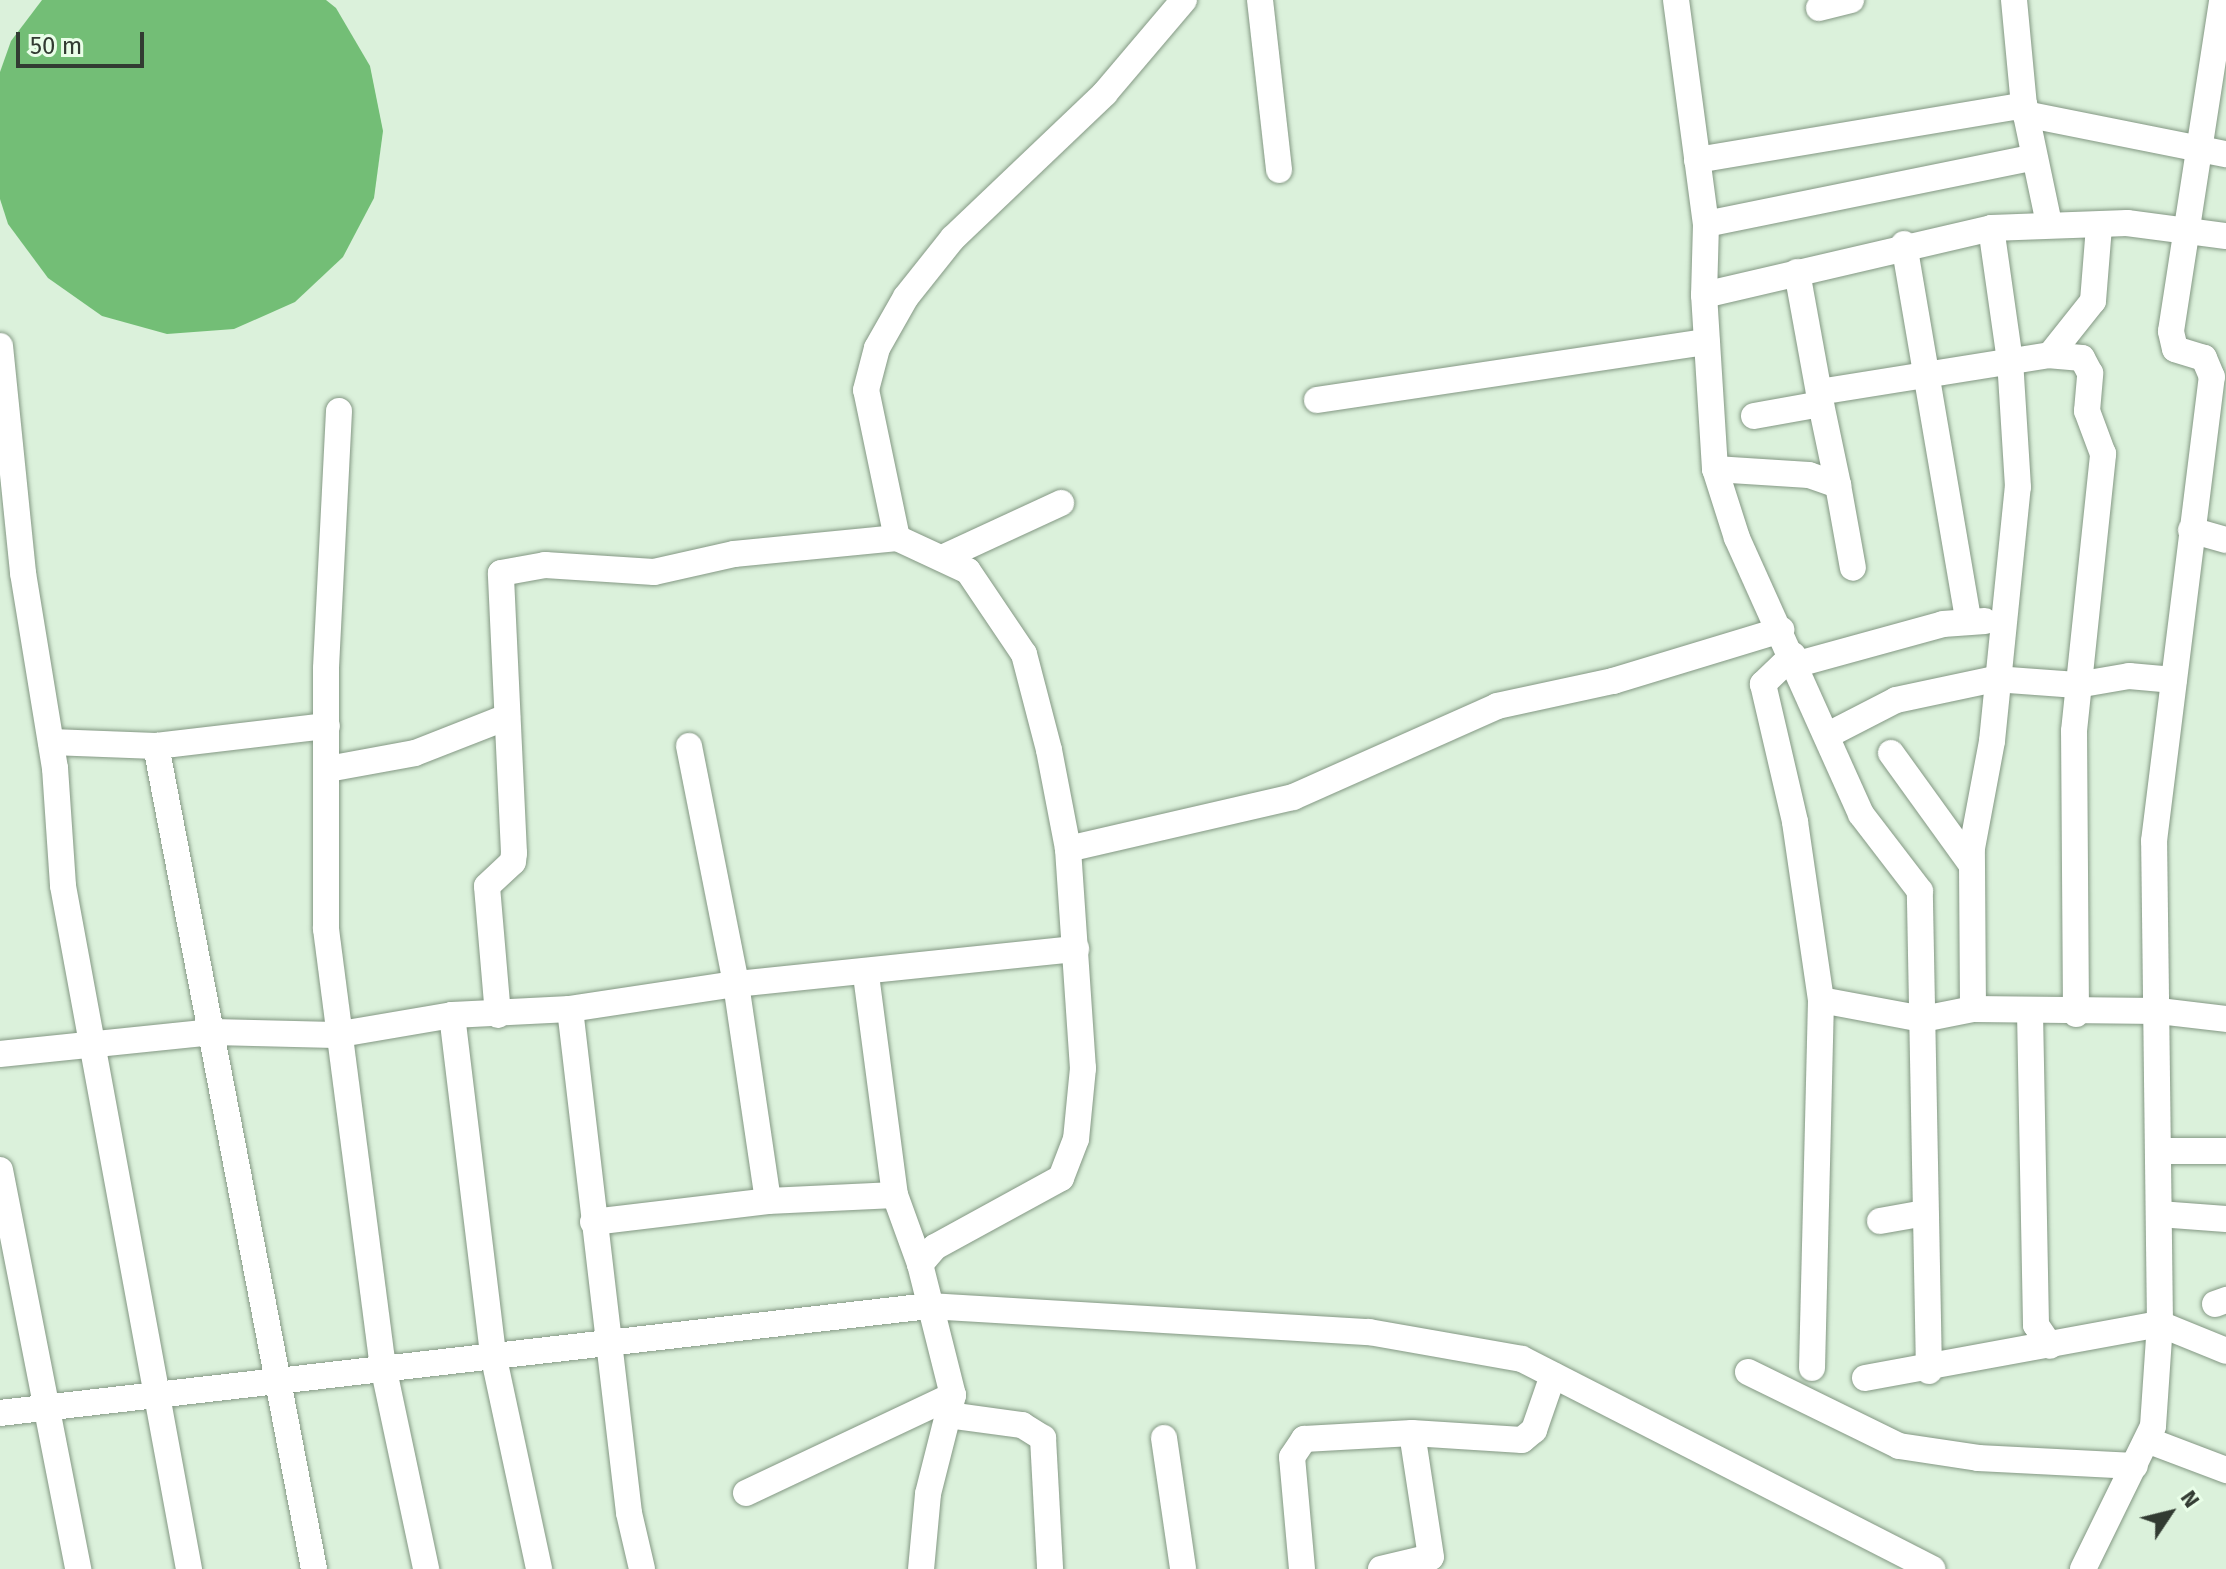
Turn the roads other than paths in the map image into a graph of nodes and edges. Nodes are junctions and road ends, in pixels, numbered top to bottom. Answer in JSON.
{"nodes":[{"id":1,"x":1184,"y":0,"type":"edge"},
{"id":2,"x":1260,"y":0,"type":"edge"},
{"id":3,"x":1676,"y":0,"type":"edge"},
{"id":4,"x":1851,"y":0,"type":"edge"},
{"id":5,"x":2014,"y":0,"type":"edge"},
{"id":6,"x":2222,"y":0,"type":"edge"},
{"id":7,"x":1819,"y":8,"type":"dead end"},
{"id":8,"x":2024,"y":109,"type":"junction"},
{"id":9,"x":2195,"y":145,"type":"junction"},
{"id":10,"x":2226,"y":154,"type":"edge"},
{"id":11,"x":2034,"y":157,"type":"junction"},
{"id":12,"x":1697,"y":160,"type":"junction"},
{"id":13,"x":1279,"y":170,"type":"dead end"},
{"id":14,"x":1706,"y":224,"type":"junction"},
{"id":15,"x":2049,"y":224,"type":"junction"},
{"id":16,"x":2099,"y":226,"type":"junction"},
{"id":17,"x":1991,"y":228,"type":"junction"},
{"id":18,"x":2184,"y":232,"type":"junction"},
{"id":19,"x":2226,"y":236,"type":"edge"},
{"id":20,"x":1904,"y":244,"type":"junction"},
{"id":21,"x":1797,"y":272,"type":"junction"},
{"id":22,"x":1704,"y":295,"type":"junction"},
{"id":23,"x":1707,"y":342,"type":"junction"},
{"id":24,"x":0,"y":346,"type":"edge"},
{"id":25,"x":2050,"y":355,"type":"junction"},
{"id":26,"x":2010,"y":361,"type":"junction"},
{"id":27,"x":1927,"y":373,"type":"junction"},
{"id":28,"x":2,"y":376,"type":"edge"},
{"id":29,"x":1820,"y":398,"type":"junction"},
{"id":30,"x":1317,"y":400,"type":"dead end"},
{"id":31,"x":339,"y":411,"type":"dead end"},
{"id":32,"x":1754,"y":416,"type":"dead end"},
{"id":33,"x":1715,"y":469,"type":"junction"},
{"id":34,"x":1838,"y":485,"type":"junction"},
{"id":35,"x":1061,"y":503,"type":"dead end"},
{"id":36,"x":2191,"y":530,"type":"junction"},
{"id":37,"x":897,"y":538,"type":"junction"},
{"id":38,"x":2226,"y":540,"type":"edge"},
{"id":39,"x":944,"y":557,"type":"junction"},
{"id":40,"x":1853,"y":568,"type":"dead end"},
{"id":41,"x":11,"y":574,"type":"edge"},
{"id":42,"x":1968,"y":620,"type":"junction"},
{"id":43,"x":2001,"y":621,"type":"junction"},
{"id":44,"x":1781,"y":630,"type":"junction"},
{"id":45,"x":1796,"y":660,"type":"junction"},
{"id":46,"x":1995,"y":679,"type":"junction"},
{"id":47,"x":2174,"y":680,"type":"junction"},
{"id":48,"x":2077,"y":685,"type":"junction"},
{"id":49,"x":507,"y":717,"type":"junction"},
{"id":50,"x":327,"y":726,"type":"junction"},
{"id":51,"x":1828,"y":735,"type":"junction"},
{"id":52,"x":51,"y":742,"type":"junction"},
{"id":53,"x":156,"y":746,"type":"junction"},
{"id":54,"x":689,"y":746,"type":"dead end"},
{"id":55,"x":1891,"y":753,"type":"dead end"},
{"id":56,"x":328,"y":769,"type":"junction"},
{"id":57,"x":1068,"y":849,"type":"junction"},
{"id":58,"x":1971,"y":864,"type":"junction"},
{"id":59,"x":1076,"y":949,"type":"junction"},
{"id":60,"x":866,"y":975,"type":"junction"},
{"id":61,"x":736,"y":984,"type":"junction"},
{"id":62,"x":1821,"y":1000,"type":"junction"},
{"id":63,"x":570,"y":1009,"type":"junction"},
{"id":64,"x":1973,"y":1009,"type":"junction"},
{"id":65,"x":2159,"y":1011,"type":"junction"},
{"id":66,"x":2030,"y":1012,"type":"junction"},
{"id":67,"x":2076,"y":1014,"type":"junction"},
{"id":68,"x":452,"y":1015,"type":"junction"},
{"id":69,"x":498,"y":1015,"type":"junction"},
{"id":70,"x":1923,"y":1019,"type":"junction"},
{"id":71,"x":2226,"y":1019,"type":"edge"},
{"id":72,"x":213,"y":1032,"type":"junction"},
{"id":73,"x":335,"y":1035,"type":"junction"},
{"id":74,"x":92,"y":1041,"type":"junction"},
{"id":75,"x":0,"y":1054,"type":"edge"},
{"id":76,"x":2159,"y":1151,"type":"junction"},
{"id":77,"x":2226,"y":1151,"type":"edge"},
{"id":78,"x":0,"y":1170,"type":"edge"},
{"id":79,"x":895,"y":1195,"type":"junction"},
{"id":80,"x":768,"y":1201,"type":"junction"},
{"id":81,"x":1925,"y":1213,"type":"junction"},
{"id":82,"x":2159,"y":1214,"type":"junction"},
{"id":83,"x":2226,"y":1219,"type":"edge"},
{"id":84,"x":1880,"y":1221,"type":"dead end"},
{"id":85,"x":593,"y":1222,"type":"junction"},
{"id":86,"x":920,"y":1264,"type":"junction"},
{"id":87,"x":929,"y":1306,"type":"junction"},
{"id":88,"x":2160,"y":1324,"type":"junction"},
{"id":89,"x":609,"y":1338,"type":"junction"},
{"id":90,"x":2050,"y":1346,"type":"junction"},
{"id":91,"x":2226,"y":1351,"type":"edge"},
{"id":92,"x":493,"y":1354,"type":"junction"},
{"id":93,"x":383,"y":1366,"type":"junction"},
{"id":94,"x":1812,"y":1368,"type":"dead end"},
{"id":95,"x":1929,"y":1371,"type":"junction"},
{"id":96,"x":1748,"y":1372,"type":"dead end"},
{"id":97,"x":1553,"y":1375,"type":"junction"},
{"id":98,"x":1865,"y":1378,"type":"dead end"},
{"id":99,"x":278,"y":1380,"type":"junction"},
{"id":100,"x":158,"y":1393,"type":"junction"},
{"id":101,"x":950,"y":1405,"type":"junction"},
{"id":102,"x":44,"y":1408,"type":"junction"},
{"id":103,"x":0,"y":1413,"type":"edge"},
{"id":104,"x":1412,"y":1433,"type":"junction"},
{"id":105,"x":1164,"y":1438,"type":"dead end"},
{"id":106,"x":2147,"y":1440,"type":"junction"},
{"id":107,"x":2135,"y":1466,"type":"junction"},
{"id":108,"x":2226,"y":1470,"type":"edge"},
{"id":109,"x":746,"y":1493,"type":"dead end"},
{"id":110,"x":78,"y":1569,"type":"edge"},
{"id":111,"x":189,"y":1569,"type":"edge"},
{"id":112,"x":314,"y":1569,"type":"edge"},
{"id":113,"x":426,"y":1569,"type":"edge"},
{"id":114,"x":539,"y":1569,"type":"edge"},
{"id":115,"x":642,"y":1569,"type":"edge"},
{"id":116,"x":921,"y":1569,"type":"edge"},
{"id":117,"x":1050,"y":1569,"type":"edge"},
{"id":118,"x":1183,"y":1569,"type":"edge"},
{"id":119,"x":1302,"y":1569,"type":"edge"},
{"id":120,"x":1381,"y":1569,"type":"edge"},
{"id":121,"x":1932,"y":1569,"type":"edge"},
{"id":122,"x":2083,"y":1569,"type":"edge"}],
"edges":[{"from":1,"to":37,"type":"street"},
{"from":2,"to":13,"type":"street"},
{"from":3,"to":12,"type":"street"},
{"from":4,"to":7,"type":"street"},
{"from":5,"to":8,"type":"street"},
{"from":6,"to":9,"type":"street"},
{"from":8,"to":9,"type":"street"},
{"from":8,"to":11,"type":"street"},
{"from":8,"to":12,"type":"street"},
{"from":9,"to":10,"type":"street"},
{"from":9,"to":18,"type":"street"},
{"from":11,"to":14,"type":"street"},
{"from":11,"to":15,"type":"street"},
{"from":12,"to":14,"type":"street"},
{"from":14,"to":22,"type":"street"},
{"from":15,"to":16,"type":"street"},
{"from":15,"to":17,"type":"street"},
{"from":16,"to":18,"type":"street"},
{"from":16,"to":25,"type":"street"},
{"from":17,"to":20,"type":"street"},
{"from":17,"to":26,"type":"street"},
{"from":18,"to":19,"type":"street"},
{"from":18,"to":36,"type":"street"},
{"from":20,"to":21,"type":"street"},
{"from":20,"to":27,"type":"street"},
{"from":21,"to":22,"type":"street"},
{"from":21,"to":29,"type":"street"},
{"from":22,"to":23,"type":"street"},
{"from":23,"to":30,"type":"street"},
{"from":23,"to":33,"type":"street"},
{"from":24,"to":28,"type":"street"},
{"from":25,"to":26,"type":"street"},
{"from":25,"to":48,"type":"street"},
{"from":26,"to":27,"type":"street"},
{"from":26,"to":43,"type":"street"},
{"from":27,"to":29,"type":"street"},
{"from":27,"to":42,"type":"street"},
{"from":28,"to":41,"type":"street"},
{"from":29,"to":32,"type":"street"},
{"from":29,"to":34,"type":"street"},
{"from":31,"to":50,"type":"street"},
{"from":33,"to":34,"type":"street"},
{"from":33,"to":44,"type":"street"},
{"from":34,"to":40,"type":"street"},
{"from":35,"to":39,"type":"street"},
{"from":36,"to":38,"type":"street"},
{"from":36,"to":47,"type":"street"},
{"from":37,"to":39,"type":"street"},
{"from":37,"to":49,"type":"street"},
{"from":39,"to":57,"type":"street"},
{"from":41,"to":52,"type":"street"},
{"from":42,"to":43,"type":"street"},
{"from":42,"to":45,"type":"street"},
{"from":43,"to":46,"type":"street"},
{"from":44,"to":45,"type":"street"},
{"from":44,"to":57,"type":"street"},
{"from":45,"to":51,"type":"street"},
{"from":45,"to":62,"type":"street"},
{"from":46,"to":48,"type":"street"},
{"from":46,"to":51,"type":"street"},
{"from":46,"to":58,"type":"street"},
{"from":47,"to":48,"type":"street"},
{"from":47,"to":65,"type":"street"},
{"from":48,"to":67,"type":"street"},
{"from":49,"to":56,"type":"street"},
{"from":49,"to":69,"type":"street"},
{"from":50,"to":53,"type":"street"},
{"from":50,"to":56,"type":"street"},
{"from":51,"to":70,"type":"street"},
{"from":52,"to":53,"type":"street"},
{"from":52,"to":74,"type":"street"},
{"from":53,"to":72,"type":"street"},
{"from":54,"to":61,"type":"street"},
{"from":55,"to":58,"type":"street"},
{"from":56,"to":73,"type":"street"},
{"from":57,"to":59,"type":"street"},
{"from":58,"to":64,"type":"street"},
{"from":59,"to":60,"type":"street"},
{"from":59,"to":86,"type":"street"},
{"from":60,"to":61,"type":"street"},
{"from":60,"to":79,"type":"street"},
{"from":61,"to":63,"type":"street"},
{"from":61,"to":80,"type":"street"},
{"from":62,"to":70,"type":"street"},
{"from":62,"to":94,"type":"street"},
{"from":63,"to":69,"type":"street"},
{"from":63,"to":85,"type":"street"},
{"from":64,"to":66,"type":"street"},
{"from":64,"to":70,"type":"street"},
{"from":65,"to":67,"type":"street"},
{"from":65,"to":71,"type":"street"},
{"from":65,"to":76,"type":"street"},
{"from":66,"to":67,"type":"street"},
{"from":66,"to":90,"type":"street"},
{"from":68,"to":69,"type":"street"},
{"from":68,"to":73,"type":"street"},
{"from":68,"to":92,"type":"street"},
{"from":70,"to":81,"type":"street"},
{"from":72,"to":73,"type":"street"},
{"from":72,"to":74,"type":"street"},
{"from":72,"to":99,"type":"street"},
{"from":73,"to":93,"type":"street"},
{"from":74,"to":75,"type":"street"},
{"from":74,"to":100,"type":"street"},
{"from":76,"to":77,"type":"street"},
{"from":76,"to":82,"type":"street"},
{"from":78,"to":102,"type":"street"},
{"from":79,"to":80,"type":"street"},
{"from":79,"to":86,"type":"street"},
{"from":80,"to":85,"type":"street"},
{"from":81,"to":84,"type":"street"},
{"from":81,"to":95,"type":"street"},
{"from":82,"to":83,"type":"street"},
{"from":82,"to":88,"type":"street"},
{"from":85,"to":89,"type":"street"},
{"from":86,"to":87,"type":"street"},
{"from":87,"to":89,"type":"street"},
{"from":87,"to":97,"type":"street"},
{"from":87,"to":101,"type":"street"},
{"from":88,"to":90,"type":"street"},
{"from":88,"to":91,"type":"street"},
{"from":88,"to":106,"type":"street"},
{"from":89,"to":92,"type":"street"},
{"from":89,"to":115,"type":"street"},
{"from":90,"to":95,"type":"street"},
{"from":92,"to":93,"type":"street"},
{"from":92,"to":114,"type":"street"},
{"from":93,"to":99,"type":"street"},
{"from":93,"to":113,"type":"street"},
{"from":95,"to":98,"type":"street"},
{"from":96,"to":107,"type":"street"},
{"from":97,"to":104,"type":"street"},
{"from":97,"to":121,"type":"street"},
{"from":99,"to":100,"type":"street"},
{"from":99,"to":112,"type":"street"},
{"from":100,"to":102,"type":"street"},
{"from":100,"to":111,"type":"street"},
{"from":101,"to":109,"type":"street"},
{"from":101,"to":116,"type":"street"},
{"from":101,"to":117,"type":"street"},
{"from":102,"to":103,"type":"street"},
{"from":102,"to":110,"type":"street"},
{"from":104,"to":119,"type":"street"},
{"from":104,"to":120,"type":"street"},
{"from":105,"to":118,"type":"street"},
{"from":106,"to":107,"type":"street"},
{"from":106,"to":108,"type":"street"},
{"from":107,"to":122,"type":"street"}]}
